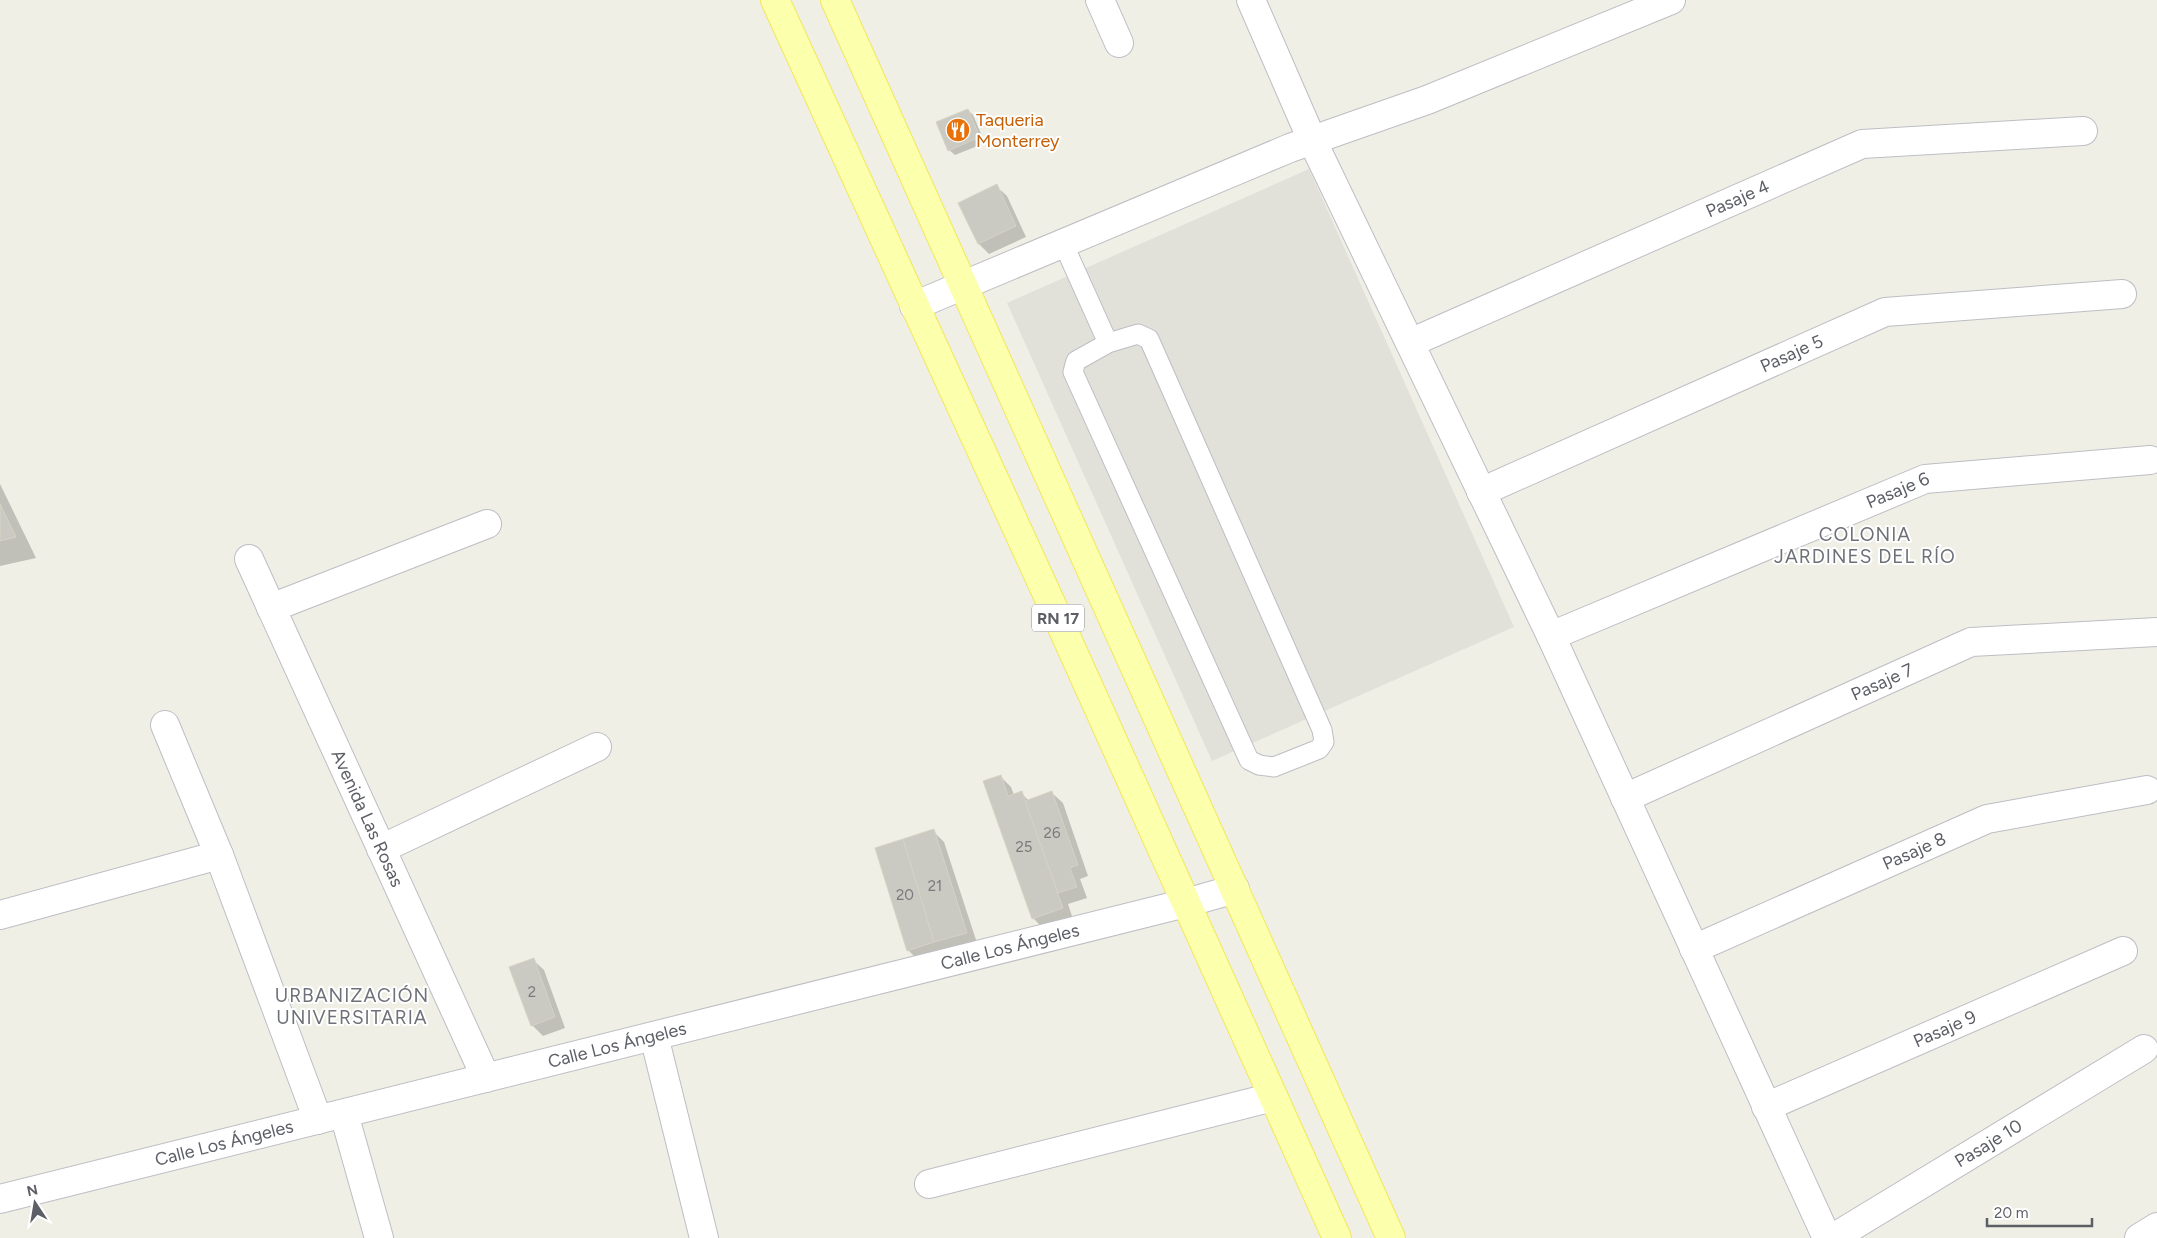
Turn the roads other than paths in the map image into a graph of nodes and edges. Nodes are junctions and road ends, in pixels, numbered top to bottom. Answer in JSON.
{"nodes":[{"id":1,"x":775,"y":0,"type":"edge"},
{"id":2,"x":835,"y":0,"type":"edge"},
{"id":3,"x":1100,"y":0,"type":"edge"},
{"id":4,"x":1251,"y":0,"type":"edge"},
{"id":5,"x":1671,"y":0,"type":"edge"},
{"id":6,"x":1119,"y":43,"type":"dead end"},
{"id":7,"x":2082,"y":131,"type":"dead end"},
{"id":8,"x":1312,"y":140,"type":"junction"},
{"id":9,"x":1063,"y":243,"type":"junction"},
{"id":10,"x":964,"y":286,"type":"junction"},
{"id":11,"x":2122,"y":294,"type":"dead end"},
{"id":12,"x":914,"y":306,"type":"junction"},
{"id":13,"x":1108,"y":343,"type":"junction"},
{"id":14,"x":1410,"y":343,"type":"junction"},
{"id":15,"x":2150,"y":460,"type":"dead end"},
{"id":16,"x":1481,"y":492,"type":"junction"},
{"id":17,"x":487,"y":524,"type":"dead end"},
{"id":18,"x":249,"y":559,"type":"dead end"},
{"id":19,"x":271,"y":608,"type":"junction"},
{"id":20,"x":2157,"y":632,"type":"edge"},
{"id":21,"x":1551,"y":636,"type":"junction"},
{"id":22,"x":165,"y":725,"type":"dead end"},
{"id":23,"x":597,"y":747,"type":"dead end"},
{"id":24,"x":2147,"y":790,"type":"dead end"},
{"id":25,"x":1625,"y":798,"type":"junction"},
{"id":26,"x":381,"y":849,"type":"junction"},
{"id":27,"x":219,"y":855,"type":"junction"},
{"id":28,"x":1235,"y":889,"type":"junction"},
{"id":29,"x":1186,"y":903,"type":"junction"},
{"id":30,"x":0,"y":915,"type":"edge"},
{"id":31,"x":1694,"y":950,"type":"junction"},
{"id":32,"x":2123,"y":950,"type":"dead end"},
{"id":33,"x":654,"y":1036,"type":"junction"},
{"id":34,"x":2144,"y":1049,"type":"dead end"},
{"id":35,"x":486,"y":1078,"type":"junction"},
{"id":36,"x":1273,"y":1097,"type":"junction"},
{"id":37,"x":1766,"y":1107,"type":"junction"},
{"id":38,"x":331,"y":1117,"type":"junction"},
{"id":39,"x":929,"y":1184,"type":"dead end"},
{"id":40,"x":0,"y":1199,"type":"edge"},
{"id":41,"x":2157,"y":1227,"type":"edge"},
{"id":42,"x":379,"y":1238,"type":"edge"},
{"id":43,"x":704,"y":1238,"type":"edge"},
{"id":44,"x":1337,"y":1238,"type":"edge"},
{"id":45,"x":1391,"y":1238,"type":"edge"},
{"id":46,"x":1827,"y":1238,"type":"edge"},
{"id":47,"x":1833,"y":1238,"type":"edge"},
{"id":48,"x":2139,"y":1238,"type":"edge"}],
"edges":[{"from":1,"to":12,"type":"main road","number":"RN 17"},
{"from":2,"to":10,"type":"main road","number":"RN 17"},
{"from":3,"to":6,"type":"street"},
{"from":4,"to":8,"type":"street"},
{"from":5,"to":8,"type":"street"},
{"from":7,"to":14,"type":"street","name":"Pasaje 4"},
{"from":8,"to":9,"type":"street"},
{"from":8,"to":14,"type":"street"},
{"from":9,"to":10,"type":"street"},
{"from":9,"to":13,"type":"lane"},
{"from":10,"to":12,"type":"street"},
{"from":10,"to":28,"type":"main road","number":"RN 17"},
{"from":11,"to":16,"type":"street","name":"Pasaje 5"},
{"from":12,"to":29,"type":"main road","number":"RN 17"},
{"from":13,"to":13,"type":"lane"},
{"from":14,"to":16,"type":"street"},
{"from":15,"to":21,"type":"street","name":"Pasaje 6"},
{"from":16,"to":21,"type":"street"},
{"from":17,"to":19,"type":"street"},
{"from":18,"to":19,"type":"street","name":"Avenida Las Rosas"},
{"from":19,"to":26,"type":"street","name":"Avenida Las Rosas"},
{"from":20,"to":25,"type":"street","name":"Pasaje 7"},
{"from":21,"to":25,"type":"street"},
{"from":22,"to":27,"type":"street"},
{"from":23,"to":26,"type":"street"},
{"from":24,"to":31,"type":"street","name":"Pasaje 8"},
{"from":25,"to":31,"type":"street"},
{"from":26,"to":35,"type":"street","name":"Avenida Las Rosas"},
{"from":27,"to":30,"type":"street"},
{"from":27,"to":38,"type":"street"},
{"from":28,"to":29,"type":"street","name":"Calle Los Ángeles"},
{"from":28,"to":45,"type":"main road","number":"RN 17"},
{"from":29,"to":33,"type":"street","name":"Calle Los Ángeles"},
{"from":29,"to":36,"type":"main road","number":"RN 17"},
{"from":31,"to":37,"type":"street"},
{"from":32,"to":37,"type":"street","name":"Pasaje 9"},
{"from":33,"to":35,"type":"street","name":"Calle Los Ángeles"},
{"from":33,"to":43,"type":"street"},
{"from":34,"to":47,"type":"street","name":"Pasaje 10"},
{"from":35,"to":38,"type":"street","name":"Calle Los Ángeles"},
{"from":36,"to":39,"type":"street"},
{"from":36,"to":44,"type":"main road","number":"RN 17"},
{"from":37,"to":46,"type":"street"},
{"from":38,"to":40,"type":"street","name":"Calle Los Ángeles"},
{"from":38,"to":42,"type":"street"},
{"from":41,"to":48,"type":"street"}]}
